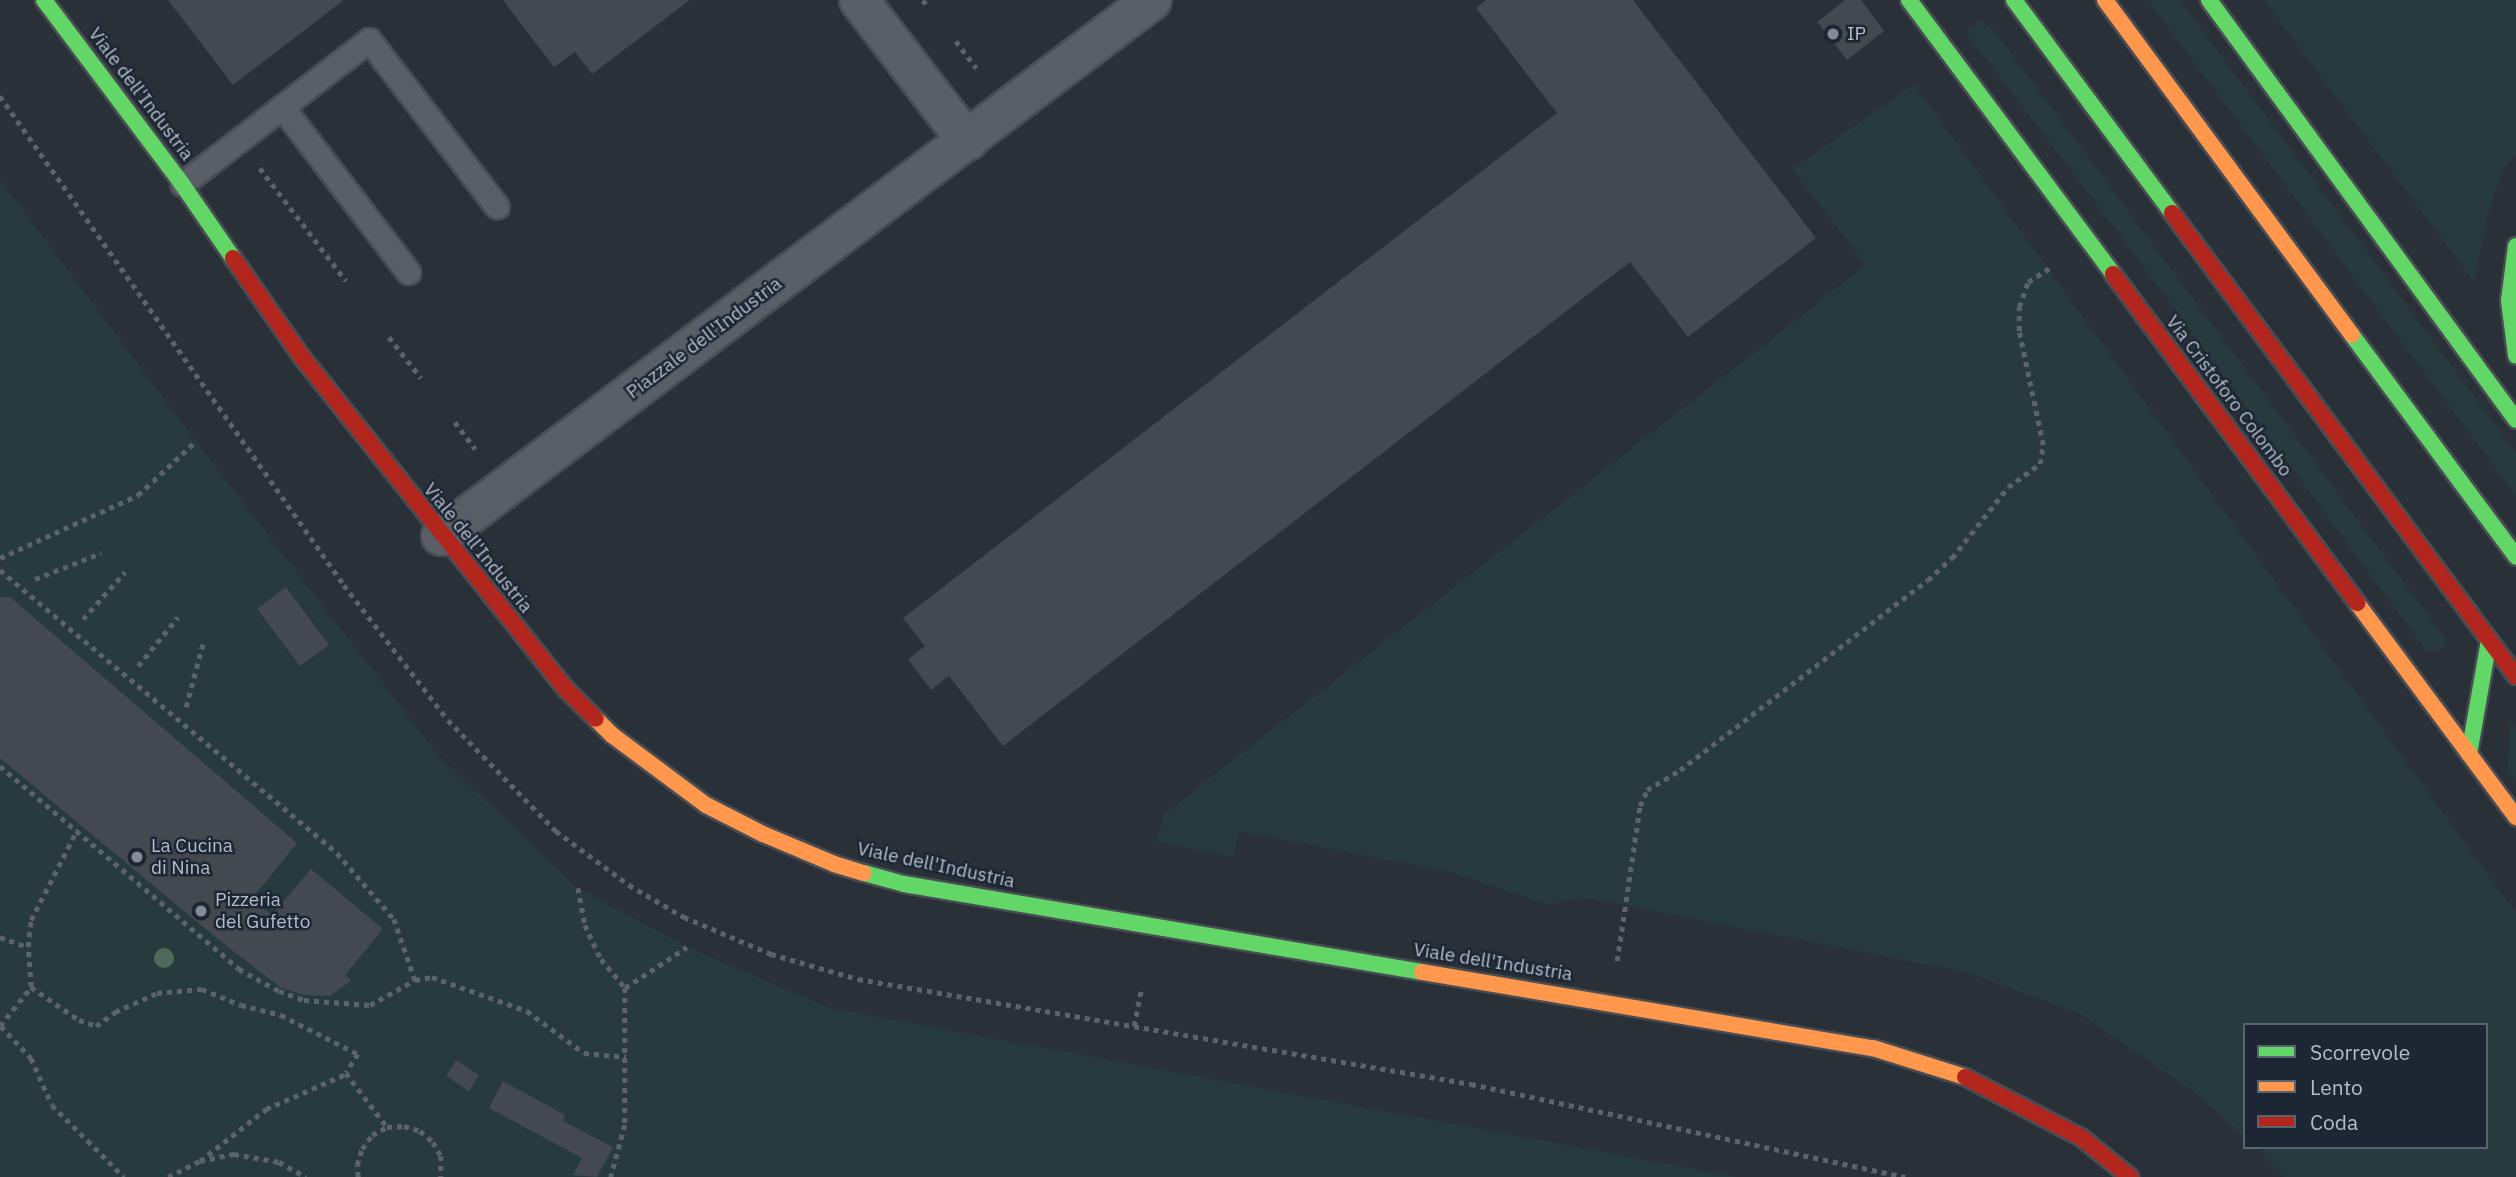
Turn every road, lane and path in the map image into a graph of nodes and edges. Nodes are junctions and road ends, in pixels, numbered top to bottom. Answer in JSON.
{"nodes":[{"id":1,"x":44,"y":0,"type":"edge"},
{"id":2,"x":859,"y":0,"type":"edge"},
{"id":3,"x":1152,"y":0,"type":"edge"},
{"id":4,"x":1909,"y":0,"type":"edge"},
{"id":5,"x":2014,"y":0,"type":"edge"},
{"id":6,"x":2105,"y":0,"type":"edge"},
{"id":7,"x":2209,"y":0,"type":"edge"},
{"id":8,"x":956,"y":41,"type":"dead end"},
{"id":9,"x":976,"y":68,"type":"dead end"},
{"id":10,"x":0,"y":96,"type":"edge"},
{"id":11,"x":282,"y":107,"type":"junction"},
{"id":12,"x":967,"y":141,"type":"junction"},
{"id":13,"x":253,"y":159,"type":"dead end"},
{"id":14,"x":182,"y":184,"type":"junction"},
{"id":15,"x":497,"y":207,"type":"dead end"},
{"id":16,"x":2089,"y":242,"type":"junction"},
{"id":17,"x":2516,"y":246,"type":"edge"},
{"id":18,"x":408,"y":272,"type":"dead end"},
{"id":19,"x":346,"y":281,"type":"dead end"},
{"id":20,"x":389,"y":337,"type":"dead end"},
{"id":21,"x":2516,"y":356,"type":"edge"},
{"id":22,"x":421,"y":378,"type":"dead end"},
{"id":23,"x":2516,"y":420,"type":"edge"},
{"id":24,"x":455,"y":422,"type":"dead end"},
{"id":25,"x":196,"y":440,"type":"dead end"},
{"id":26,"x":475,"y":449,"type":"dead end"},
{"id":27,"x":441,"y":536,"type":"junction"},
{"id":28,"x":101,"y":553,"type":"dead end"},
{"id":29,"x":2516,"y":557,"type":"edge"},
{"id":30,"x":0,"y":558,"type":"edge"},
{"id":31,"x":0,"y":570,"type":"edge"},
{"id":32,"x":125,"y":572,"type":"dead end"},
{"id":33,"x":35,"y":579,"type":"dead end"},
{"id":34,"x":178,"y":617,"type":"dead end"},
{"id":35,"x":83,"y":619,"type":"dead end"},
{"id":36,"x":204,"y":639,"type":"dead end"},
{"id":37,"x":2489,"y":640,"type":"junction"},
{"id":38,"x":138,"y":666,"type":"dead end"},
{"id":39,"x":2516,"y":676,"type":"edge"},
{"id":40,"x":186,"y":707,"type":"dead end"},
{"id":41,"x":2469,"y":754,"type":"junction"},
{"id":42,"x":0,"y":766,"type":"edge"},
{"id":43,"x":2516,"y":817,"type":"edge"},
{"id":44,"x":78,"y":830,"type":"junction"},
{"id":45,"x":578,"y":888,"type":"dead end"},
{"id":46,"x":0,"y":937,"type":"edge"},
{"id":47,"x":28,"y":947,"type":"junction"},
{"id":48,"x":687,"y":947,"type":"dead end"},
{"id":49,"x":415,"y":980,"type":"junction"},
{"id":50,"x":31,"y":987,"type":"junction"},
{"id":51,"x":625,"y":988,"type":"junction"},
{"id":52,"x":1141,"y":991,"type":"dead end"},
{"id":53,"x":1610,"y":1002,"type":"junction"},
{"id":54,"x":0,"y":1026,"type":"edge"},
{"id":55,"x":1134,"y":1026,"type":"junction"},
{"id":56,"x":626,"y":1057,"type":"junction"},
{"id":57,"x":346,"y":1073,"type":"junction"},
{"id":58,"x":387,"y":1127,"type":"junction"},
{"id":59,"x":200,"y":1161,"type":"junction"},
{"id":60,"x":124,"y":1177,"type":"edge"},
{"id":61,"x":168,"y":1177,"type":"edge"},
{"id":62,"x":306,"y":1177,"type":"edge"},
{"id":63,"x":358,"y":1177,"type":"edge"},
{"id":64,"x":441,"y":1177,"type":"edge"},
{"id":65,"x":611,"y":1177,"type":"edge"},
{"id":66,"x":1905,"y":1177,"type":"edge"},
{"id":67,"x":2130,"y":1177,"type":"edge"}],
"edges":[{"from":1,"to":14,"type":"main road","name":"Viale dell'Industria"},
{"from":2,"to":12,"type":"street"},
{"from":3,"to":12,"type":"street","name":"Piazzale dell'Industria"},
{"from":4,"to":16,"type":"main road","name":"Via Cristoforo Colombo"},
{"from":5,"to":37,"type":"main road"},
{"from":6,"to":29,"type":"main road"},
{"from":7,"to":23,"type":"main road"},
{"from":8,"to":9,"type":"path"},
{"from":10,"to":55,"type":"path"},
{"from":11,"to":14,"type":"lane"},
{"from":11,"to":15,"type":"lane"},
{"from":11,"to":18,"type":"lane"},
{"from":12,"to":27,"type":"street","name":"Piazzale dell'Industria"},
{"from":13,"to":19,"type":"path"},
{"from":14,"to":27,"type":"main road","name":"Viale dell'Industria"},
{"from":16,"to":41,"type":"main road","name":"Via Cristoforo Colombo"},
{"from":16,"to":53,"type":"path"},
{"from":17,"to":21,"type":"main road"},
{"from":20,"to":22,"type":"path"},
{"from":24,"to":26,"type":"path"},
{"from":25,"to":30,"type":"path"},
{"from":27,"to":53,"type":"main road","name":"Viale dell'Industria"},
{"from":28,"to":33,"type":"path"},
{"from":31,"to":49,"type":"path"},
{"from":32,"to":35,"type":"path"},
{"from":34,"to":38,"type":"path"},
{"from":36,"to":40,"type":"path"},
{"from":37,"to":39,"type":"main road"},
{"from":37,"to":41,"type":"main road"},
{"from":41,"to":43,"type":"main road","name":"Via Cristoforo Colombo"},
{"from":42,"to":44,"type":"path"},
{"from":44,"to":47,"type":"path"},
{"from":44,"to":49,"type":"path"},
{"from":45,"to":51,"type":"path"},
{"from":46,"to":47,"type":"path"},
{"from":47,"to":50,"type":"path"},
{"from":48,"to":51,"type":"path"},
{"from":49,"to":56,"type":"path"},
{"from":50,"to":54,"type":"path"},
{"from":50,"to":57,"type":"path"},
{"from":51,"to":56,"type":"path"},
{"from":52,"to":55,"type":"path"},
{"from":53,"to":67,"type":"main road","name":"Viale dell'Industria"},
{"from":54,"to":60,"type":"path"},
{"from":55,"to":66,"type":"path"},
{"from":56,"to":65,"type":"path"},
{"from":57,"to":58,"type":"path"},
{"from":57,"to":59,"type":"path"},
{"from":58,"to":63,"type":"path"},
{"from":58,"to":64,"type":"path"},
{"from":59,"to":61,"type":"path"},
{"from":59,"to":62,"type":"path"}]}
